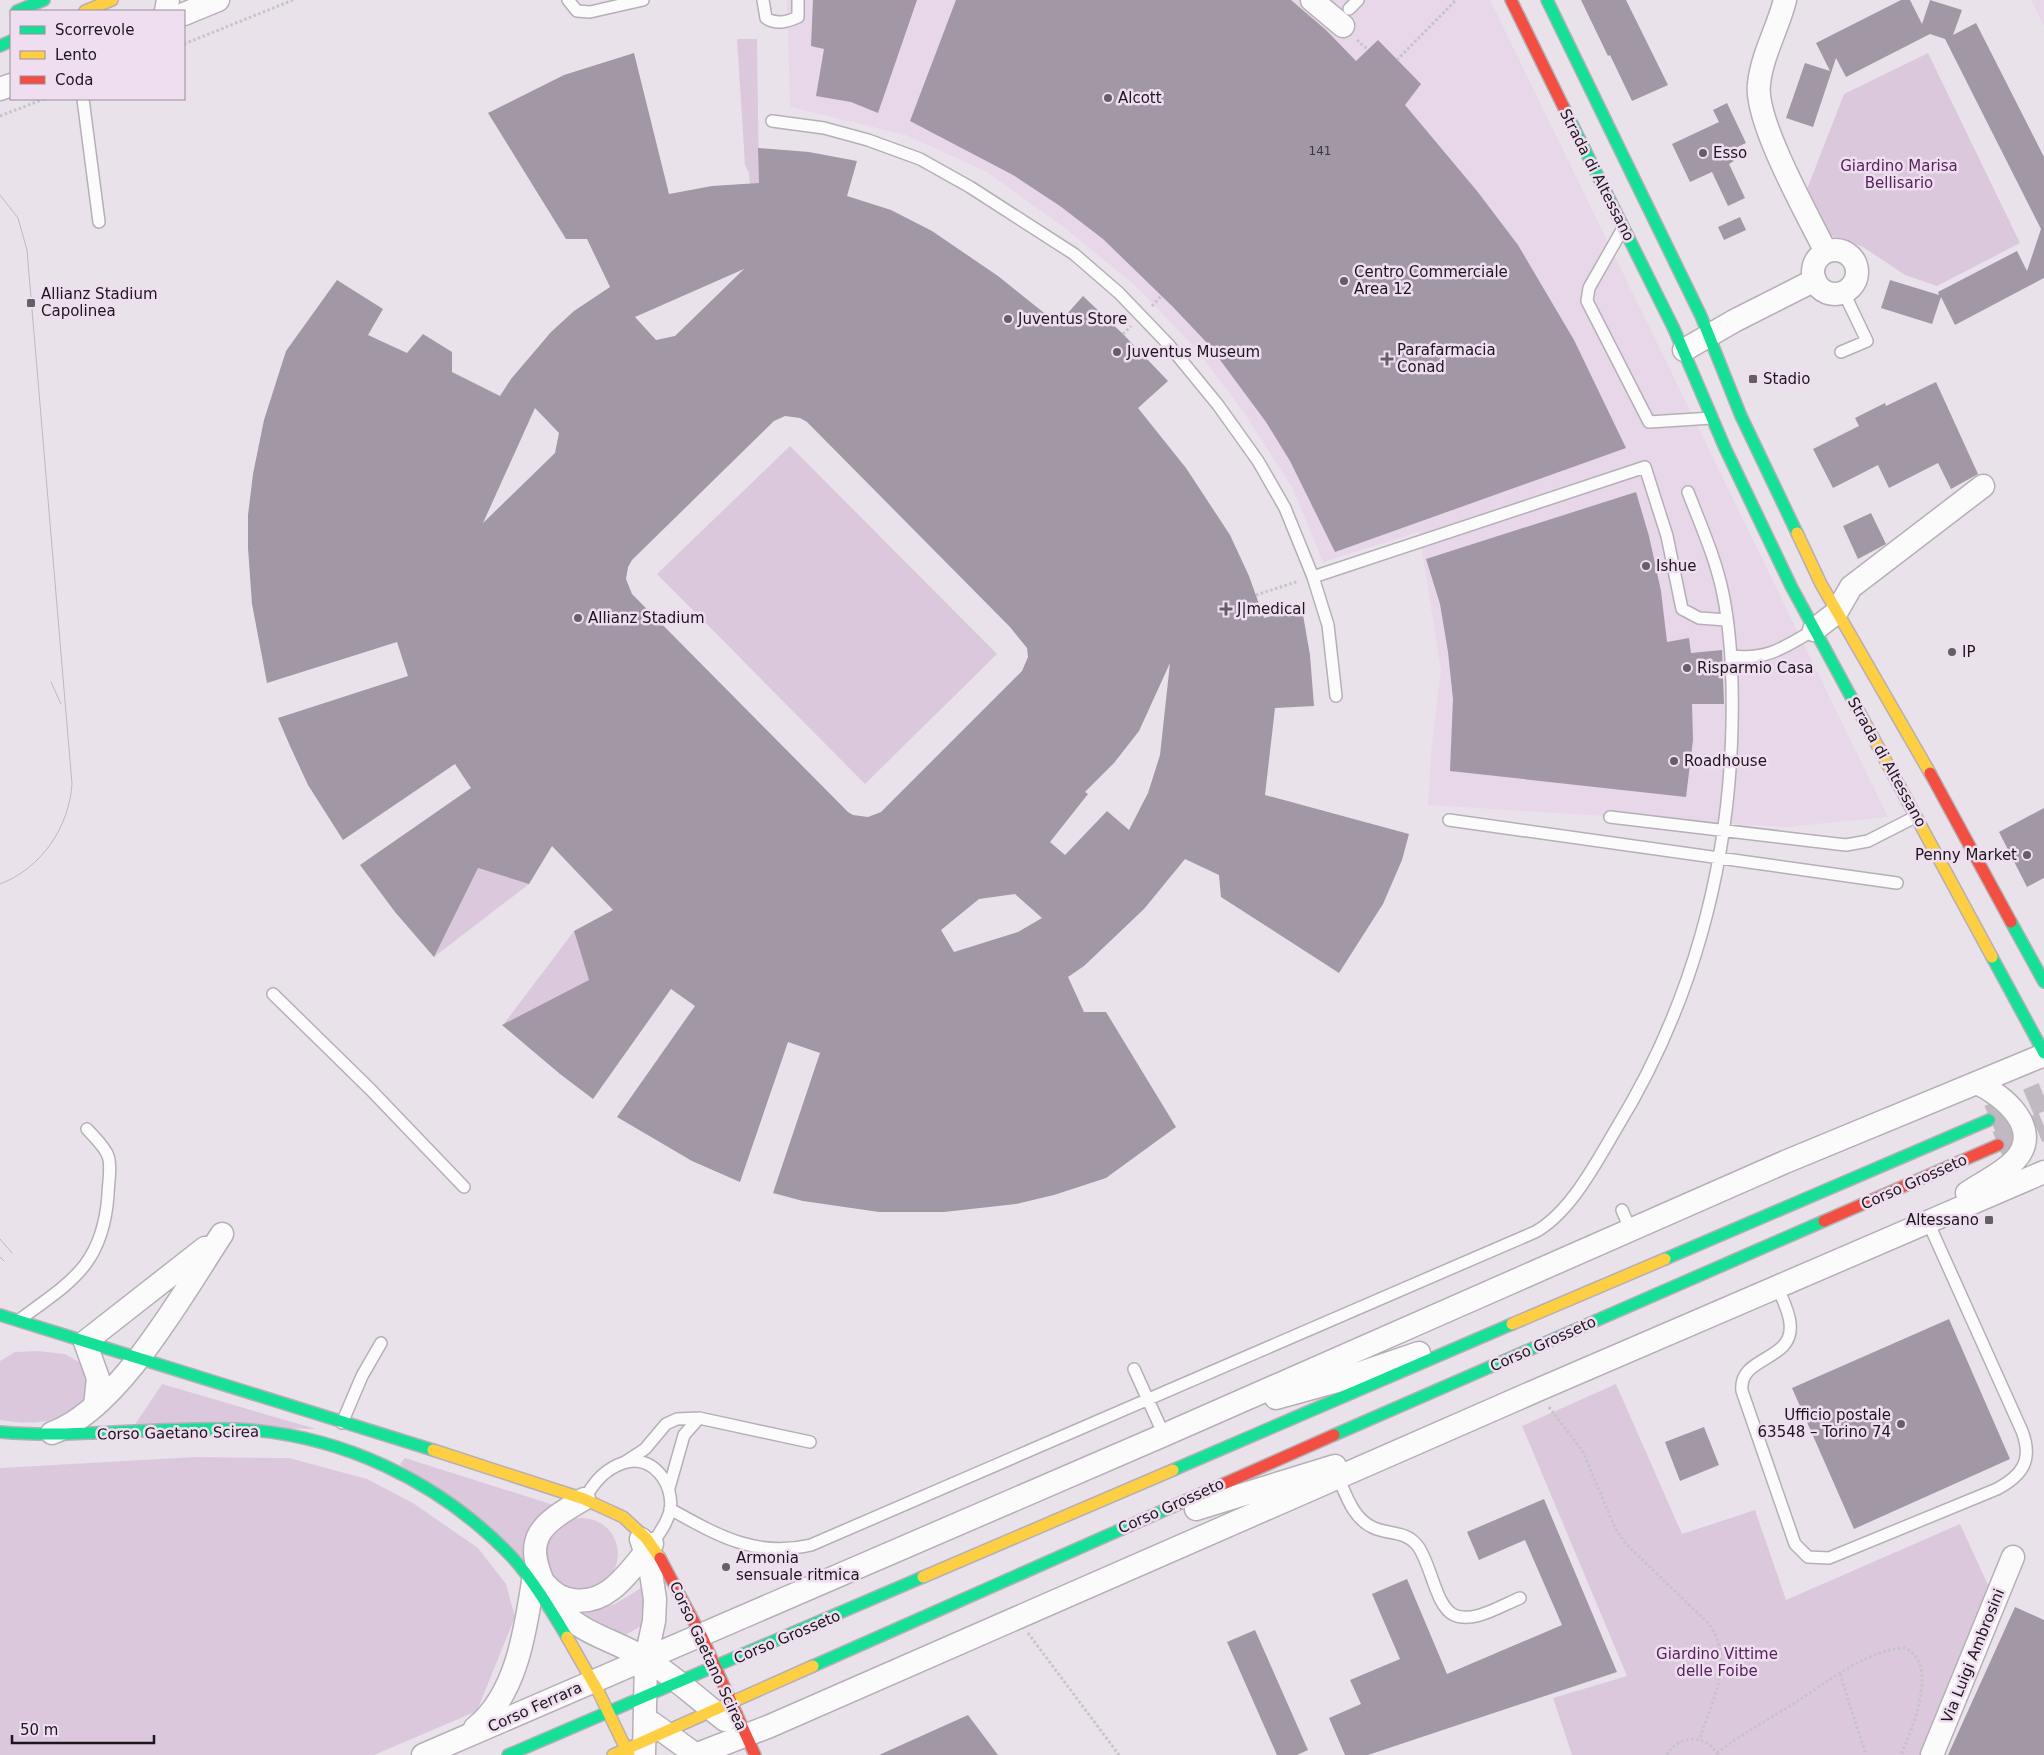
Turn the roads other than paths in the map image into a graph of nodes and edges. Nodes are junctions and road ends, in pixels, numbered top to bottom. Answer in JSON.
{"nodes":[{"id":1,"x":44,"y":0,"type":"edge"},
{"id":2,"x":112,"y":0,"type":"edge"},
{"id":3,"x":218,"y":0,"type":"edge"},
{"id":4,"x":568,"y":0,"type":"edge"},
{"id":5,"x":643,"y":0,"type":"edge"},
{"id":6,"x":763,"y":0,"type":"edge"},
{"id":7,"x":798,"y":0,"type":"edge"},
{"id":8,"x":1312,"y":0,"type":"edge"},
{"id":9,"x":1358,"y":0,"type":"edge"},
{"id":10,"x":1511,"y":0,"type":"edge"},
{"id":11,"x":1547,"y":0,"type":"edge"},
{"id":12,"x":1785,"y":0,"type":"edge"},
{"id":13,"x":19,"y":10,"type":"edge"},
{"id":14,"x":87,"y":10,"type":"edge"},
{"id":15,"x":185,"y":14,"type":"edge"},
{"id":16,"x":1346,"y":17,"type":"joint"},
{"id":17,"x":83,"y":100,"type":"edge"},
{"id":18,"x":772,"y":121,"type":"dead end"},
{"id":19,"x":99,"y":222,"type":"dead end"},
{"id":20,"x":1623,"y":228,"type":"junction"},
{"id":21,"x":1826,"y":252,"type":"junction"},
{"id":22,"x":1815,"y":280,"type":"junction"},
{"id":23,"x":1844,"y":293,"type":"junction"},
{"id":24,"x":1709,"y":335,"type":"junction"},
{"id":25,"x":1684,"y":350,"type":"junction"},
{"id":26,"x":1841,"y":352,"type":"dead end"},
{"id":27,"x":1713,"y":418,"type":"junction"},
{"id":28,"x":1983,"y":486,"type":"dead end"},
{"id":29,"x":1688,"y":492,"type":"dead end"},
{"id":30,"x":1314,"y":576,"type":"junction"},
{"id":31,"x":1836,"y":613,"type":"junction"},
{"id":32,"x":1728,"y":620,"type":"junction"},
{"id":33,"x":1814,"y":630,"type":"junction"},
{"id":34,"x":1731,"y":656,"type":"junction"},
{"id":35,"x":1336,"y":696,"type":"dead end"},
{"id":36,"x":1917,"y":816,"type":"junction"},
{"id":37,"x":1610,"y":817,"type":"dead end"},
{"id":38,"x":1449,"y":820,"type":"dead end"},
{"id":39,"x":1723,"y":832,"type":"junction"},
{"id":40,"x":1718,"y":858,"type":"junction"},
{"id":41,"x":1897,"y":882,"type":"dead end"},
{"id":42,"x":2044,"y":982,"type":"edge"},
{"id":43,"x":273,"y":994,"type":"dead end"},
{"id":44,"x":2044,"y":1054,"type":"edge"},
{"id":45,"x":1977,"y":1083,"type":"junction"},
{"id":46,"x":1989,"y":1120,"type":"tunnel mouth"},
{"id":47,"x":87,"y":1129,"type":"dead end"},
{"id":48,"x":1998,"y":1145,"type":"tunnel mouth"},
{"id":49,"x":2044,"y":1172,"type":"edge"},
{"id":50,"x":464,"y":1187,"type":"dead end"},
{"id":51,"x":1928,"y":1222,"type":"junction"},
{"id":52,"x":1777,"y":1286,"type":"junction"},
{"id":53,"x":6,"y":1322,"type":"edge"},
{"id":54,"x":1474,"y":1340,"type":"junction"},
{"id":55,"x":86,"y":1342,"type":"junction"},
{"id":56,"x":381,"y":1344,"type":"dead end"},
{"id":57,"x":140,"y":1358,"type":"junction"},
{"id":58,"x":1134,"y":1369,"type":"dead end"},
{"id":59,"x":1147,"y":1399,"type":"junction"},
{"id":60,"x":94,"y":1406,"type":"junction"},
{"id":61,"x":1217,"y":1412,"type":"junction"},
{"id":62,"x":699,"y":1418,"type":"junction"},
{"id":63,"x":343,"y":1421,"type":"junction"},
{"id":64,"x":0,"y":1432,"type":"edge"},
{"id":65,"x":46,"y":1435,"type":"junction"},
{"id":66,"x":1164,"y":1436,"type":"junction"},
{"id":67,"x":0,"y":1437,"type":"edge"},
{"id":68,"x":810,"y":1442,"type":"dead end"},
{"id":69,"x":332,"y":1446,"type":"junction"},
{"id":70,"x":1394,"y":1452,"type":"junction"},
{"id":71,"x":625,"y":1462,"type":"junction"},
{"id":72,"x":1338,"y":1477,"type":"junction"},
{"id":73,"x":669,"y":1488,"type":"junction"},
{"id":74,"x":584,"y":1499,"type":"junction"},
{"id":75,"x":670,"y":1509,"type":"junction"},
{"id":76,"x":645,"y":1541,"type":"junction"},
{"id":77,"x":1088,"y":1543,"type":"junction"},
{"id":78,"x":2013,"y":1557,"type":"dead end"},
{"id":79,"x":513,"y":1558,"type":"joint"},
{"id":80,"x":536,"y":1576,"type":"junction"},
{"id":81,"x":1520,"y":1598,"type":"dead end"},
{"id":82,"x":554,"y":1605,"type":"junction"},
{"id":83,"x":701,"y":1635,"type":"junction"},
{"id":84,"x":568,"y":1636,"type":"junction"},
{"id":85,"x":646,"y":1658,"type":"junction"},
{"id":86,"x":697,"y":1675,"type":"junction"},
{"id":87,"x":593,"y":1681,"type":"junction"},
{"id":88,"x":627,"y":1703,"type":"junction"},
{"id":89,"x":709,"y":1707,"type":"junction"},
{"id":90,"x":453,"y":1742,"type":"junction"},
{"id":91,"x":750,"y":1745,"type":"edge"},
{"id":92,"x":642,"y":1747,"type":"edge"},
{"id":93,"x":424,"y":1755,"type":"edge"},
{"id":94,"x":508,"y":1755,"type":"edge"},
{"id":95,"x":613,"y":1755,"type":"edge"},
{"id":96,"x":695,"y":1755,"type":"edge"},
{"id":97,"x":1932,"y":1755,"type":"edge"}],
"edges":[{"from":1,"to":13,"type":"street"},
{"from":2,"to":14,"type":"street"},
{"from":3,"to":15,"type":"street"},
{"from":4,"to":5,"type":"lane"},
{"from":6,"to":7,"type":"lane"},
{"from":8,"to":16,"type":"street"},
{"from":9,"to":16,"type":"lane"},
{"from":10,"to":20,"type":"street","name":"Strada di Altessano"},
{"from":11,"to":24,"type":"street","name":"Strada di Altessano"},
{"from":12,"to":21,"type":"street"},
{"from":17,"to":19,"type":"lane"},
{"from":18,"to":30,"type":"lane"},
{"from":20,"to":25,"type":"street","name":"Strada di Altessano"},
{"from":20,"to":27,"type":"lane"},
{"from":21,"to":22,"type":"street"},
{"from":21,"to":23,"type":"street"},
{"from":22,"to":23,"type":"street"},
{"from":22,"to":24,"type":"street"},
{"from":23,"to":26,"type":"lane"},
{"from":24,"to":25,"type":"street"},
{"from":24,"to":31,"type":"street","name":"Strada di Altessano"},
{"from":25,"to":27,"type":"street","name":"Strada di Altessano"},
{"from":27,"to":33,"type":"street","name":"Strada di Altessano"},
{"from":28,"to":31,"type":"street"},
{"from":29,"to":32,"type":"lane"},
{"from":30,"to":32,"type":"lane"},
{"from":30,"to":35,"type":"lane"},
{"from":31,"to":33,"type":"street"},
{"from":31,"to":42,"type":"street","name":"Strada di Altessano"},
{"from":32,"to":34,"type":"lane"},
{"from":33,"to":34,"type":"lane"},
{"from":33,"to":36,"type":"street","name":"Strada di Altessano"},
{"from":34,"to":39,"type":"lane"},
{"from":36,"to":39,"type":"lane"},
{"from":36,"to":44,"type":"street","name":"Strada di Altessano"},
{"from":37,"to":39,"type":"lane"},
{"from":38,"to":40,"type":"lane"},
{"from":39,"to":40,"type":"lane"},
{"from":40,"to":41,"type":"lane"},
{"from":40,"to":59,"type":"lane"},
{"from":43,"to":50,"type":"lane"},
{"from":44,"to":45,"type":"street","name":"Corso Grosseto"},
{"from":45,"to":51,"type":"street","name":"Corso Grosseto"},
{"from":45,"to":61,"type":"street","name":"Corso Grosseto"},
{"from":46,"to":54,"type":"street","name":"Corso Grosseto"},
{"from":47,"to":53,"type":"lane"},
{"from":48,"to":77,"type":"street","name":"Corso Grosseto"},
{"from":49,"to":51,"type":"street","name":"Corso Grosseto"},
{"from":51,"to":52,"type":"street","name":"Corso Grosseto"},
{"from":51,"to":52,"type":"lane"},
{"from":52,"to":70,"type":"street","name":"Corso Grosseto"},
{"from":53,"to":55,"type":"street","name":"Corso Gaetano Scirea"},
{"from":54,"to":61,"type":"street","name":"Corso Grosseto"},
{"from":54,"to":86,"type":"street","name":"Corso Grosseto"},
{"from":55,"to":57,"type":"street","name":"Corso Gaetano Scirea"},
{"from":55,"to":57,"type":"street","name":"Corso Gaetano Scirea"},
{"from":55,"to":60,"type":"street","name":"Corso Gaetano Scirea"},
{"from":56,"to":63,"type":"lane"},
{"from":57,"to":60,"type":"street","name":"Corso Gaetano Scirea"},
{"from":57,"to":63,"type":"street","name":"Corso Gaetano Scirea"},
{"from":58,"to":59,"type":"lane"},
{"from":59,"to":66,"type":"lane"},
{"from":59,"to":75,"type":"lane"},
{"from":60,"to":65,"type":"street","name":"Corso Gaetano Scirea"},
{"from":61,"to":66,"type":"street","name":"Corso Grosseto"},
{"from":62,"to":68,"type":"lane"},
{"from":62,"to":71,"type":"lane"},
{"from":62,"to":73,"type":"lane"},
{"from":63,"to":69,"type":"lane"},
{"from":63,"to":74,"type":"street","name":"Corso Gaetano Scirea"},
{"from":64,"to":65,"type":"street","name":"Corso Gaetano Scirea"},
{"from":65,"to":67,"type":"street"},
{"from":65,"to":69,"type":"street","name":"Corso Gaetano Scirea"},
{"from":66,"to":83,"type":"street","name":"Corso Grosseto"},
{"from":69,"to":79,"type":"street","name":"Corso Gaetano Scirea"},
{"from":70,"to":72,"type":"street","name":"Corso Grosseto"},
{"from":70,"to":77,"type":"street","name":"Corso Grosseto"},
{"from":71,"to":73,"type":"lane"},
{"from":71,"to":74,"type":"lane"},
{"from":72,"to":81,"type":"lane"},
{"from":72,"to":91,"type":"street","name":"Corso Grosseto"},
{"from":73,"to":75,"type":"lane"},
{"from":74,"to":76,"type":"street","name":"Corso Gaetano Scirea"},
{"from":74,"to":80,"type":"street"},
{"from":75,"to":76,"type":"lane"},
{"from":76,"to":80,"type":"street","name":"Corso Gaetano Scirea"},
{"from":76,"to":83,"type":"street","name":"Corso Gaetano Scirea"},
{"from":76,"to":85,"type":"street","name":"Corso Gaetano Scirea"},
{"from":77,"to":89,"type":"street","name":"Corso Grosseto"},
{"from":78,"to":97,"type":"street","name":"Via Luigi Ambrosini"},
{"from":79,"to":80,"type":"street","name":"Corso Gaetano Scirea"},
{"from":80,"to":82,"type":"street","name":"Corso Gaetano Scirea"},
{"from":80,"to":84,"type":"street","name":"Corso Gaetano Scirea"},
{"from":80,"to":90,"type":"street"},
{"from":82,"to":84,"type":"street","name":"Corso Gaetano Scirea"},
{"from":82,"to":85,"type":"street","name":"Corso Gaetano Scirea"},
{"from":83,"to":85,"type":"street","name":"Corso Grosseto"},
{"from":83,"to":86,"type":"street"},
{"from":84,"to":87,"type":"street","name":"Corso Gaetano Scirea"},
{"from":85,"to":86,"type":"street","name":"Corso Gaetano Scirea"},
{"from":85,"to":87,"type":"street","name":"Corso Ferrara"},
{"from":85,"to":88,"type":"street","name":"Corso Gaetano Scirea"},
{"from":86,"to":88,"type":"street"},
{"from":86,"to":89,"type":"street","name":"Corso Gaetano Scirea"},
{"from":86,"to":89,"type":"street","name":"Corso Gaetano Scirea"},
{"from":87,"to":88,"type":"street"},
{"from":87,"to":90,"type":"street","name":"Corso Ferrara"},
{"from":88,"to":92,"type":"street","name":"Corso Gaetano Scirea"},
{"from":88,"to":92,"type":"street","name":"Corso Gaetano Scirea"},
{"from":88,"to":94,"type":"street"},
{"from":89,"to":91,"type":"street","name":"Corso Gaetano Scirea"},
{"from":89,"to":92,"type":"street","name":"Corso Grosseto"},
{"from":89,"to":96,"type":"street"},
{"from":90,"to":93,"type":"street","name":"Corso Ferrara"},
{"from":91,"to":96,"type":"street","name":"Corso Grosseto"},
{"from":92,"to":95,"type":"street"},
{"from":92,"to":96,"type":"street"}]}
